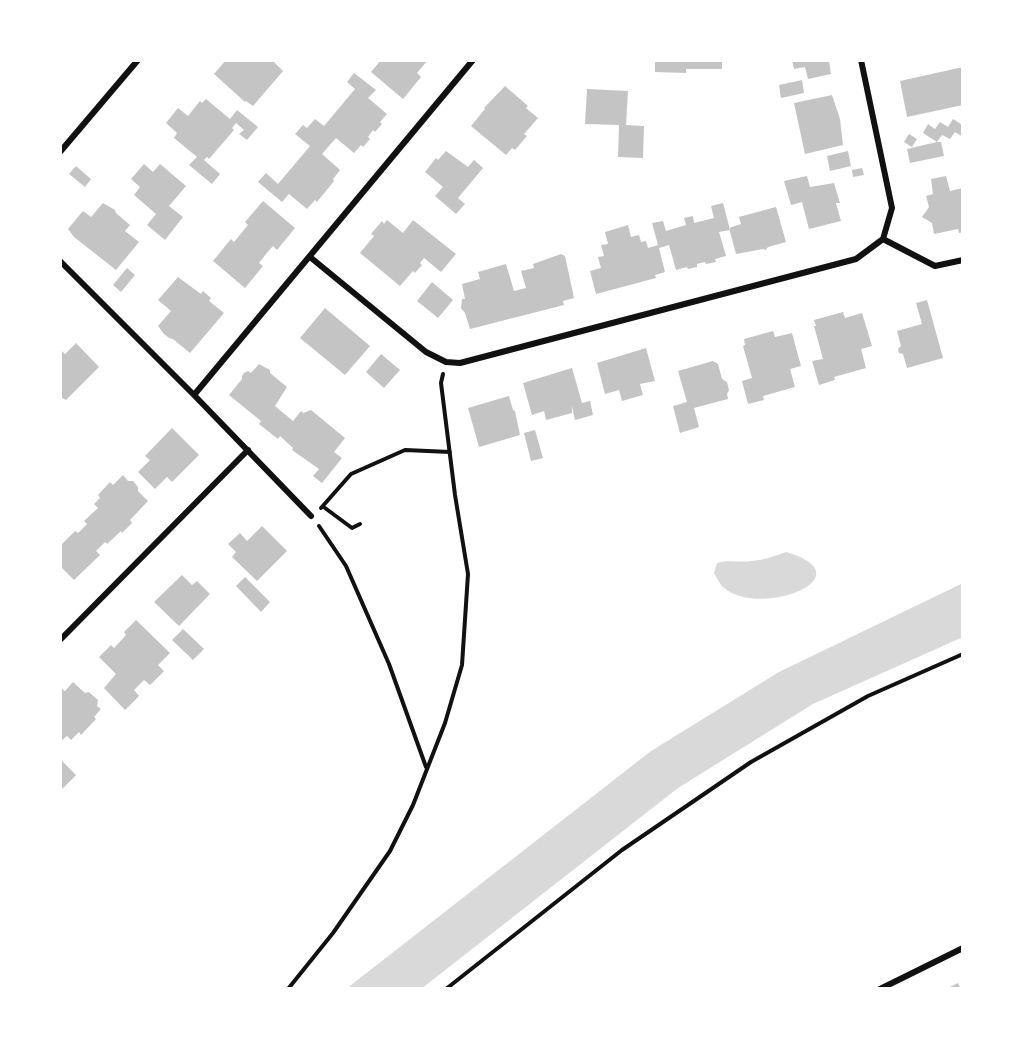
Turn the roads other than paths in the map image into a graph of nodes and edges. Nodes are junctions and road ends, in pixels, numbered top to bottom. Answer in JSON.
{"nodes":[{"id":1,"x":138,"y":60,"type":"edge"},
{"id":2,"x":473,"y":60,"type":"edge"},
{"id":3,"x":861,"y":60,"type":"edge"},
{"id":4,"x":60,"y":152,"type":"edge"},
{"id":5,"x":883,"y":239,"type":"junction"},
{"id":6,"x":310,"y":257,"type":"junction"},
{"id":7,"x":963,"y":260,"type":"edge"},
{"id":8,"x":60,"y":261,"type":"edge"},
{"id":9,"x":195,"y":394,"type":"junction"},
{"id":10,"x":248,"y":450,"type":"junction"},
{"id":11,"x":311,"y":516,"type":"road end"},
{"id":12,"x":60,"y":640,"type":"edge"},
{"id":13,"x":963,"y":948,"type":"edge"},
{"id":14,"x":880,"y":989,"type":"edge"}],
"edges":[{"from":1,"to":4,"type":"street"},
{"from":2,"to":6,"type":"street"},
{"from":3,"to":5,"type":"street"},
{"from":5,"to":6,"type":"street"},
{"from":5,"to":7,"type":"street"},
{"from":6,"to":9,"type":"street"},
{"from":8,"to":9,"type":"street"},
{"from":9,"to":10,"type":"street"},
{"from":10,"to":11,"type":"street"},
{"from":10,"to":12,"type":"street"},
{"from":13,"to":14,"type":"street"}]}
